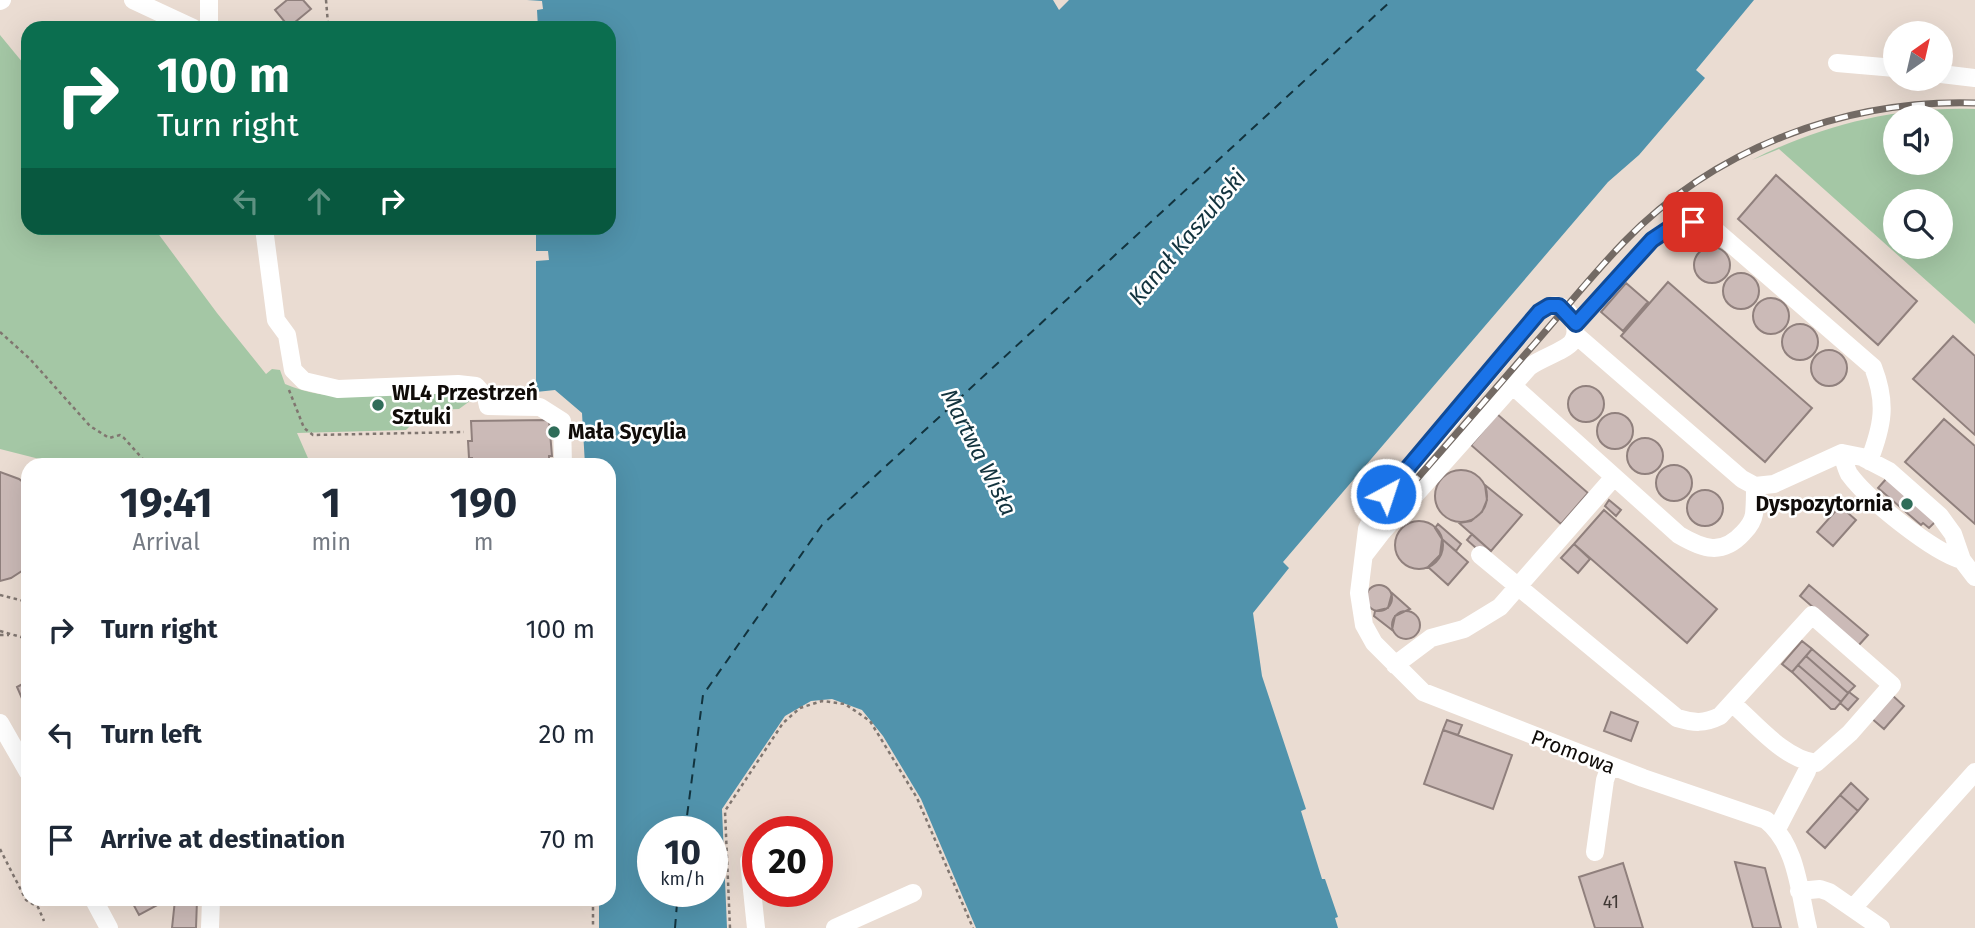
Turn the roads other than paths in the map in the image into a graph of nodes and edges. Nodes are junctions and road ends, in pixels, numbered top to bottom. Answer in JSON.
{"nodes":[{"id":1,"x":133,"y":0,"type":"edge"},
{"id":2,"x":209,"y":0,"type":"edge"},
{"id":3,"x":178,"y":21,"type":"edge"},
{"id":4,"x":208,"y":21,"type":"edge"},
{"id":5,"x":1837,"y":63,"type":"dead end"},
{"id":6,"x":1883,"y":67,"type":"edge"},
{"id":7,"x":1953,"y":75,"type":"edge"},
{"id":8,"x":1975,"y":78,"type":"edge"},
{"id":9,"x":265,"y":235,"type":"edge"},
{"id":10,"x":1576,"y":330,"type":"junction"},
{"id":11,"x":1513,"y":385,"type":"junction"},
{"id":12,"x":1843,"y":453,"type":"junction"},
{"id":13,"x":563,"y":458,"type":"edge"},
{"id":14,"x":1869,"y":461,"type":"junction"},
{"id":15,"x":1614,"y":477,"type":"junction"},
{"id":16,"x":1755,"y":486,"type":"junction"},
{"id":17,"x":1365,"y":554,"type":"junction"},
{"id":18,"x":1480,"y":555,"type":"dead end"},
{"id":19,"x":1962,"y":561,"type":"junction"},
{"id":20,"x":1975,"y":577,"type":"edge"},
{"id":21,"x":1516,"y":587,"type":"junction"},
{"id":22,"x":1395,"y":665,"type":"junction"},
{"id":23,"x":1733,"y":704,"type":"junction"},
{"id":24,"x":10,"y":736,"type":"edge"},
{"id":25,"x":21,"y":758,"type":"edge"},
{"id":26,"x":1809,"y":762,"type":"junction"},
{"id":27,"x":1610,"y":766,"type":"junction"},
{"id":28,"x":1975,"y":772,"type":"edge"},
{"id":29,"x":1777,"y":829,"type":"junction"},
{"id":30,"x":1595,"y":852,"type":"dead end"},
{"id":31,"x":1799,"y":891,"type":"junction"},
{"id":32,"x":913,"y":893,"type":"dead end"},
{"id":33,"x":97,"y":906,"type":"edge"},
{"id":34,"x":211,"y":906,"type":"edge"},
{"id":35,"x":754,"y":907,"type":"edge"},
{"id":36,"x":1853,"y":908,"type":"junction"},
{"id":37,"x":109,"y":928,"type":"edge"},
{"id":38,"x":210,"y":928,"type":"edge"},
{"id":39,"x":756,"y":928,"type":"edge"},
{"id":40,"x":835,"y":928,"type":"edge"},
{"id":41,"x":1808,"y":928,"type":"edge"},
{"id":42,"x":1881,"y":928,"type":"edge"}],
"edges":[{"from":1,"to":3,"type":"street"},
{"from":2,"to":4,"type":"street"},
{"from":5,"to":6,"type":"street"},
{"from":7,"to":8,"type":"street"},
{"from":9,"to":13,"type":"street"},
{"from":10,"to":11,"type":"street"},
{"from":10,"to":14,"type":"street"},
{"from":10,"to":16,"type":"street"},
{"from":10,"to":17,"type":"street","name":"Promowa"},
{"from":11,"to":15,"type":"street"},
{"from":11,"to":17,"type":"street"},
{"from":12,"to":14,"type":"street"},
{"from":12,"to":16,"type":"street"},
{"from":12,"to":19,"type":"street"},
{"from":14,"to":19,"type":"street"},
{"from":15,"to":16,"type":"street"},
{"from":15,"to":21,"type":"street"},
{"from":17,"to":22,"type":"street","name":"Promowa"},
{"from":18,"to":21,"type":"street"},
{"from":19,"to":20,"type":"street"},
{"from":21,"to":22,"type":"street"},
{"from":21,"to":23,"type":"street"},
{"from":22,"to":27,"type":"street","name":"Promowa"},
{"from":23,"to":26,"type":"street"},
{"from":23,"to":26,"type":"street"},
{"from":24,"to":25,"type":"street"},
{"from":26,"to":29,"type":"street"},
{"from":27,"to":29,"type":"street","name":"Promowa"},
{"from":27,"to":30,"type":"street"},
{"from":28,"to":36,"type":"street"},
{"from":29,"to":31,"type":"street"},
{"from":31,"to":36,"type":"street"},
{"from":31,"to":41,"type":"street"},
{"from":32,"to":40,"type":"street"},
{"from":33,"to":37,"type":"street"},
{"from":34,"to":38,"type":"street"},
{"from":35,"to":39,"type":"street"},
{"from":36,"to":42,"type":"street"}]}
